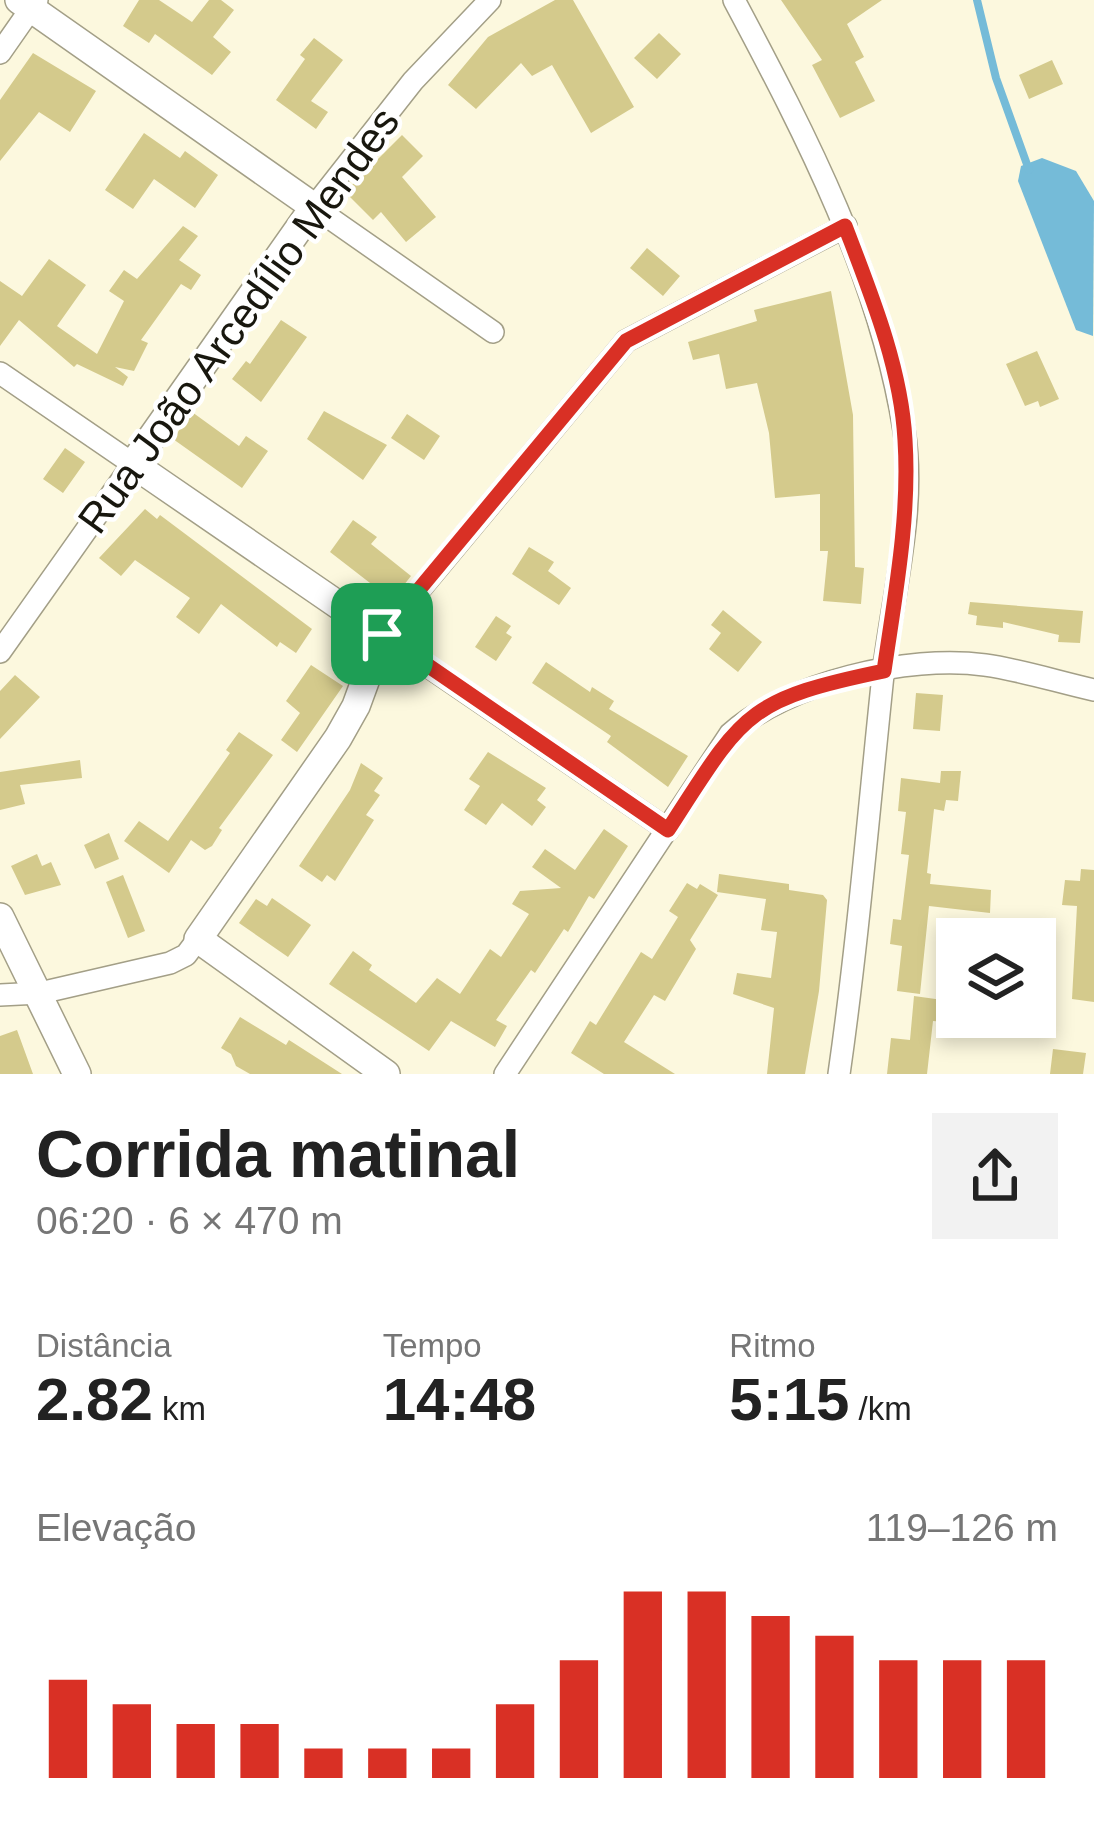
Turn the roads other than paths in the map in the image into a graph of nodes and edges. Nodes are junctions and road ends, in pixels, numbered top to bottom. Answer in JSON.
{"nodes":[{"id":1,"x":490,"y":0,"type":"edge"},
{"id":2,"x":734,"y":0,"type":"edge"},
{"id":3,"x":28,"y":3,"type":"edge"},
{"id":4,"x":0,"y":52,"type":"edge"},
{"id":5,"x":314,"y":207,"type":"junction"},
{"id":6,"x":845,"y":226,"type":"junction"},
{"id":7,"x":494,"y":332,"type":"dead end"},
{"id":8,"x":0,"y":373,"type":"edge"},
{"id":9,"x":133,"y":464,"type":"junction"},
{"id":10,"x":382,"y":634,"type":"junction"},
{"id":11,"x":0,"y":652,"type":"edge"},
{"id":12,"x":884,"y":671,"type":"junction"},
{"id":13,"x":1094,"y":690,"type":"edge"},
{"id":14,"x":668,"y":830,"type":"junction"},
{"id":15,"x":0,"y":917,"type":"edge"},
{"id":16,"x":199,"y":939,"type":"junction"},
{"id":17,"x":40,"y":993,"type":"junction"},
{"id":18,"x":0,"y":994,"type":"edge"},
{"id":19,"x":76,"y":1074,"type":"edge"},
{"id":20,"x":386,"y":1074,"type":"edge"},
{"id":21,"x":505,"y":1074,"type":"edge"},
{"id":22,"x":839,"y":1074,"type":"edge"}],
"edges":[{"from":1,"to":5,"type":"street","name":"Rua João Arcedílio Mendes"},
{"from":2,"to":6,"type":"street"},
{"from":3,"to":4,"type":"street"},
{"from":3,"to":5,"type":"street"},
{"from":5,"to":7,"type":"street"},
{"from":5,"to":9,"type":"street","name":"Rua João Arcedílio Mendes"},
{"from":6,"to":10,"type":"street"},
{"from":6,"to":12,"type":"street"},
{"from":8,"to":9,"type":"street"},
{"from":9,"to":10,"type":"street"},
{"from":9,"to":11,"type":"street","name":"Rua João Arcedílio Mendes"},
{"from":10,"to":14,"type":"street"},
{"from":10,"to":16,"type":"street"},
{"from":12,"to":13,"type":"street"},
{"from":12,"to":14,"type":"street"},
{"from":12,"to":22,"type":"street"},
{"from":14,"to":21,"type":"street"},
{"from":15,"to":17,"type":"street"},
{"from":16,"to":17,"type":"street"},
{"from":16,"to":20,"type":"street"},
{"from":17,"to":18,"type":"street"},
{"from":17,"to":19,"type":"street"}]}
